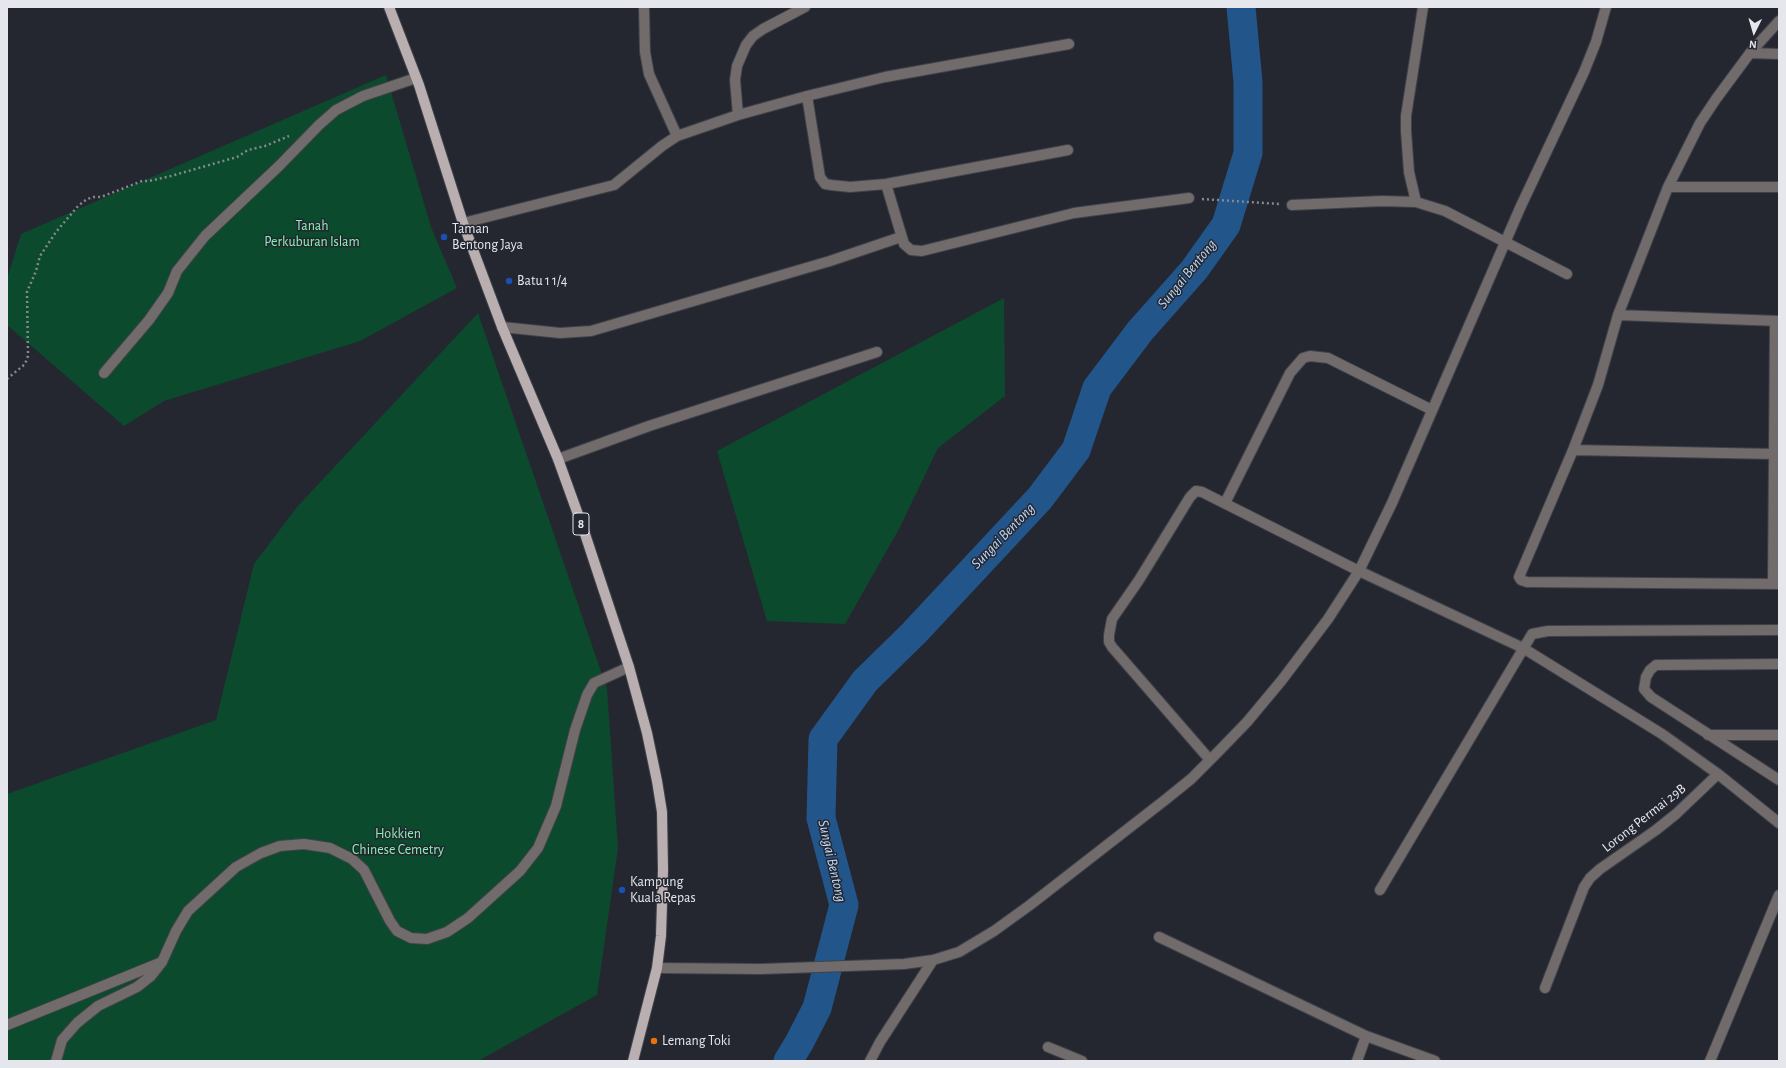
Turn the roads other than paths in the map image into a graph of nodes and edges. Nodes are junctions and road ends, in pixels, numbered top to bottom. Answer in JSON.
{"nodes":[{"id":1,"x":389,"y":7,"type":"edge"},
{"id":2,"x":644,"y":7,"type":"edge"},
{"id":3,"x":805,"y":7,"type":"edge"},
{"id":4,"x":1423,"y":7,"type":"edge"},
{"id":5,"x":1606,"y":7,"type":"edge"},
{"id":6,"x":1779,"y":20,"type":"edge"},
{"id":7,"x":1069,"y":44,"type":"dead end"},
{"id":8,"x":1750,"y":53,"type":"junction"},
{"id":9,"x":1779,"y":54,"type":"edge"},
{"id":10,"x":416,"y":78,"type":"junction"},
{"id":11,"x":807,"y":96,"type":"junction"},
{"id":12,"x":738,"y":115,"type":"junction"},
{"id":13,"x":677,"y":136,"type":"junction"},
{"id":14,"x":1068,"y":150,"type":"dead end"},
{"id":15,"x":886,"y":184,"type":"junction"},
{"id":16,"x":1668,"y":187,"type":"junction"},
{"id":17,"x":1779,"y":187,"type":"edge"},
{"id":18,"x":1189,"y":198,"type":"road end"},
{"id":19,"x":1416,"y":202,"type":"junction"},
{"id":20,"x":1292,"y":205,"type":"road end"},
{"id":21,"x":463,"y":223,"type":"junction"},
{"id":22,"x":901,"y":238,"type":"junction"},
{"id":23,"x":1505,"y":242,"type":"junction"},
{"id":24,"x":1567,"y":274,"type":"dead end"},
{"id":25,"x":1618,"y":315,"type":"junction"},
{"id":26,"x":1777,"y":321,"type":"edge"},
{"id":27,"x":502,"y":327,"type":"junction"},
{"id":28,"x":877,"y":352,"type":"dead end"},
{"id":29,"x":104,"y":374,"type":"dead end"},
{"id":30,"x":1432,"y":410,"type":"junction"},
{"id":31,"x":1573,"y":450,"type":"junction"},
{"id":32,"x":1774,"y":454,"type":"junction"},
{"id":33,"x":558,"y":459,"type":"junction"},
{"id":34,"x":1225,"y":503,"type":"junction"},
{"id":35,"x":1359,"y":571,"type":"junction"},
{"id":36,"x":1776,"y":584,"type":"edge"},
{"id":37,"x":1779,"y":630,"type":"edge"},
{"id":38,"x":1523,"y":648,"type":"junction"},
{"id":39,"x":1779,"y":664,"type":"edge"},
{"id":40,"x":629,"y":667,"type":"junction"},
{"id":41,"x":1708,"y":735,"type":"junction"},
{"id":42,"x":1779,"y":735,"type":"edge"},
{"id":43,"x":1210,"y":760,"type":"junction"},
{"id":44,"x":1718,"y":774,"type":"junction"},
{"id":45,"x":1779,"y":780,"type":"edge"},
{"id":46,"x":1779,"y":823,"type":"edge"},
{"id":47,"x":1380,"y":890,"type":"dead end"},
{"id":48,"x":1779,"y":895,"type":"edge"},
{"id":49,"x":1159,"y":937,"type":"dead end"},
{"id":50,"x":933,"y":960,"type":"junction"},
{"id":51,"x":162,"y":962,"type":"junction"},
{"id":52,"x":657,"y":968,"type":"junction"},
{"id":53,"x":1545,"y":988,"type":"dead end"},
{"id":54,"x":7,"y":1025,"type":"edge"},
{"id":55,"x":1366,"y":1036,"type":"junction"},
{"id":56,"x":1048,"y":1047,"type":"dead end"},
{"id":57,"x":56,"y":1061,"type":"edge"},
{"id":58,"x":633,"y":1061,"type":"edge"},
{"id":59,"x":870,"y":1061,"type":"edge"},
{"id":60,"x":1082,"y":1061,"type":"edge"},
{"id":61,"x":1357,"y":1061,"type":"edge"},
{"id":62,"x":1435,"y":1061,"type":"edge"},
{"id":63,"x":1710,"y":1061,"type":"edge"}],
"edges":[{"from":1,"to":10,"type":"main road","number":"8"},
{"from":2,"to":13,"type":"street"},
{"from":3,"to":12,"type":"street"},
{"from":4,"to":19,"type":"street"},
{"from":5,"to":23,"type":"street"},
{"from":6,"to":8,"type":"street"},
{"from":7,"to":11,"type":"street"},
{"from":8,"to":9,"type":"street"},
{"from":8,"to":16,"type":"street"},
{"from":10,"to":21,"type":"main road","number":"8"},
{"from":10,"to":29,"type":"street"},
{"from":11,"to":12,"type":"street"},
{"from":11,"to":15,"type":"street"},
{"from":12,"to":13,"type":"street"},
{"from":13,"to":21,"type":"street"},
{"from":14,"to":15,"type":"street"},
{"from":15,"to":22,"type":"street"},
{"from":16,"to":17,"type":"street"},
{"from":16,"to":25,"type":"street"},
{"from":18,"to":22,"type":"street"},
{"from":19,"to":20,"type":"street"},
{"from":19,"to":23,"type":"street"},
{"from":21,"to":27,"type":"main road","number":"8"},
{"from":22,"to":27,"type":"street"},
{"from":23,"to":24,"type":"street"},
{"from":23,"to":30,"type":"street"},
{"from":25,"to":26,"type":"street"},
{"from":25,"to":31,"type":"street"},
{"from":26,"to":32,"type":"street"},
{"from":27,"to":33,"type":"main road","number":"8"},
{"from":28,"to":33,"type":"street"},
{"from":30,"to":34,"type":"street"},
{"from":30,"to":35,"type":"street"},
{"from":31,"to":32,"type":"street"},
{"from":31,"to":36,"type":"street"},
{"from":32,"to":36,"type":"street"},
{"from":33,"to":40,"type":"main road","number":"8"},
{"from":34,"to":35,"type":"street"},
{"from":34,"to":43,"type":"street"},
{"from":35,"to":38,"type":"street"},
{"from":35,"to":43,"type":"street"},
{"from":37,"to":38,"type":"street"},
{"from":38,"to":44,"type":"street"},
{"from":38,"to":47,"type":"street"},
{"from":39,"to":41,"type":"street"},
{"from":40,"to":51,"type":"street"},
{"from":40,"to":52,"type":"main road","number":"8"},
{"from":41,"to":42,"type":"street"},
{"from":41,"to":45,"type":"street"},
{"from":43,"to":50,"type":"street"},
{"from":44,"to":46,"type":"street"},
{"from":44,"to":53,"type":"street","name":"Lorong Permai 29B"},
{"from":48,"to":63,"type":"street"},
{"from":49,"to":55,"type":"street"},
{"from":50,"to":52,"type":"street"},
{"from":50,"to":59,"type":"street"},
{"from":51,"to":54,"type":"street"},
{"from":51,"to":57,"type":"street"},
{"from":52,"to":58,"type":"main road","number":"8"},
{"from":55,"to":61,"type":"street"},
{"from":55,"to":62,"type":"street"},
{"from":56,"to":60,"type":"street"}]}
